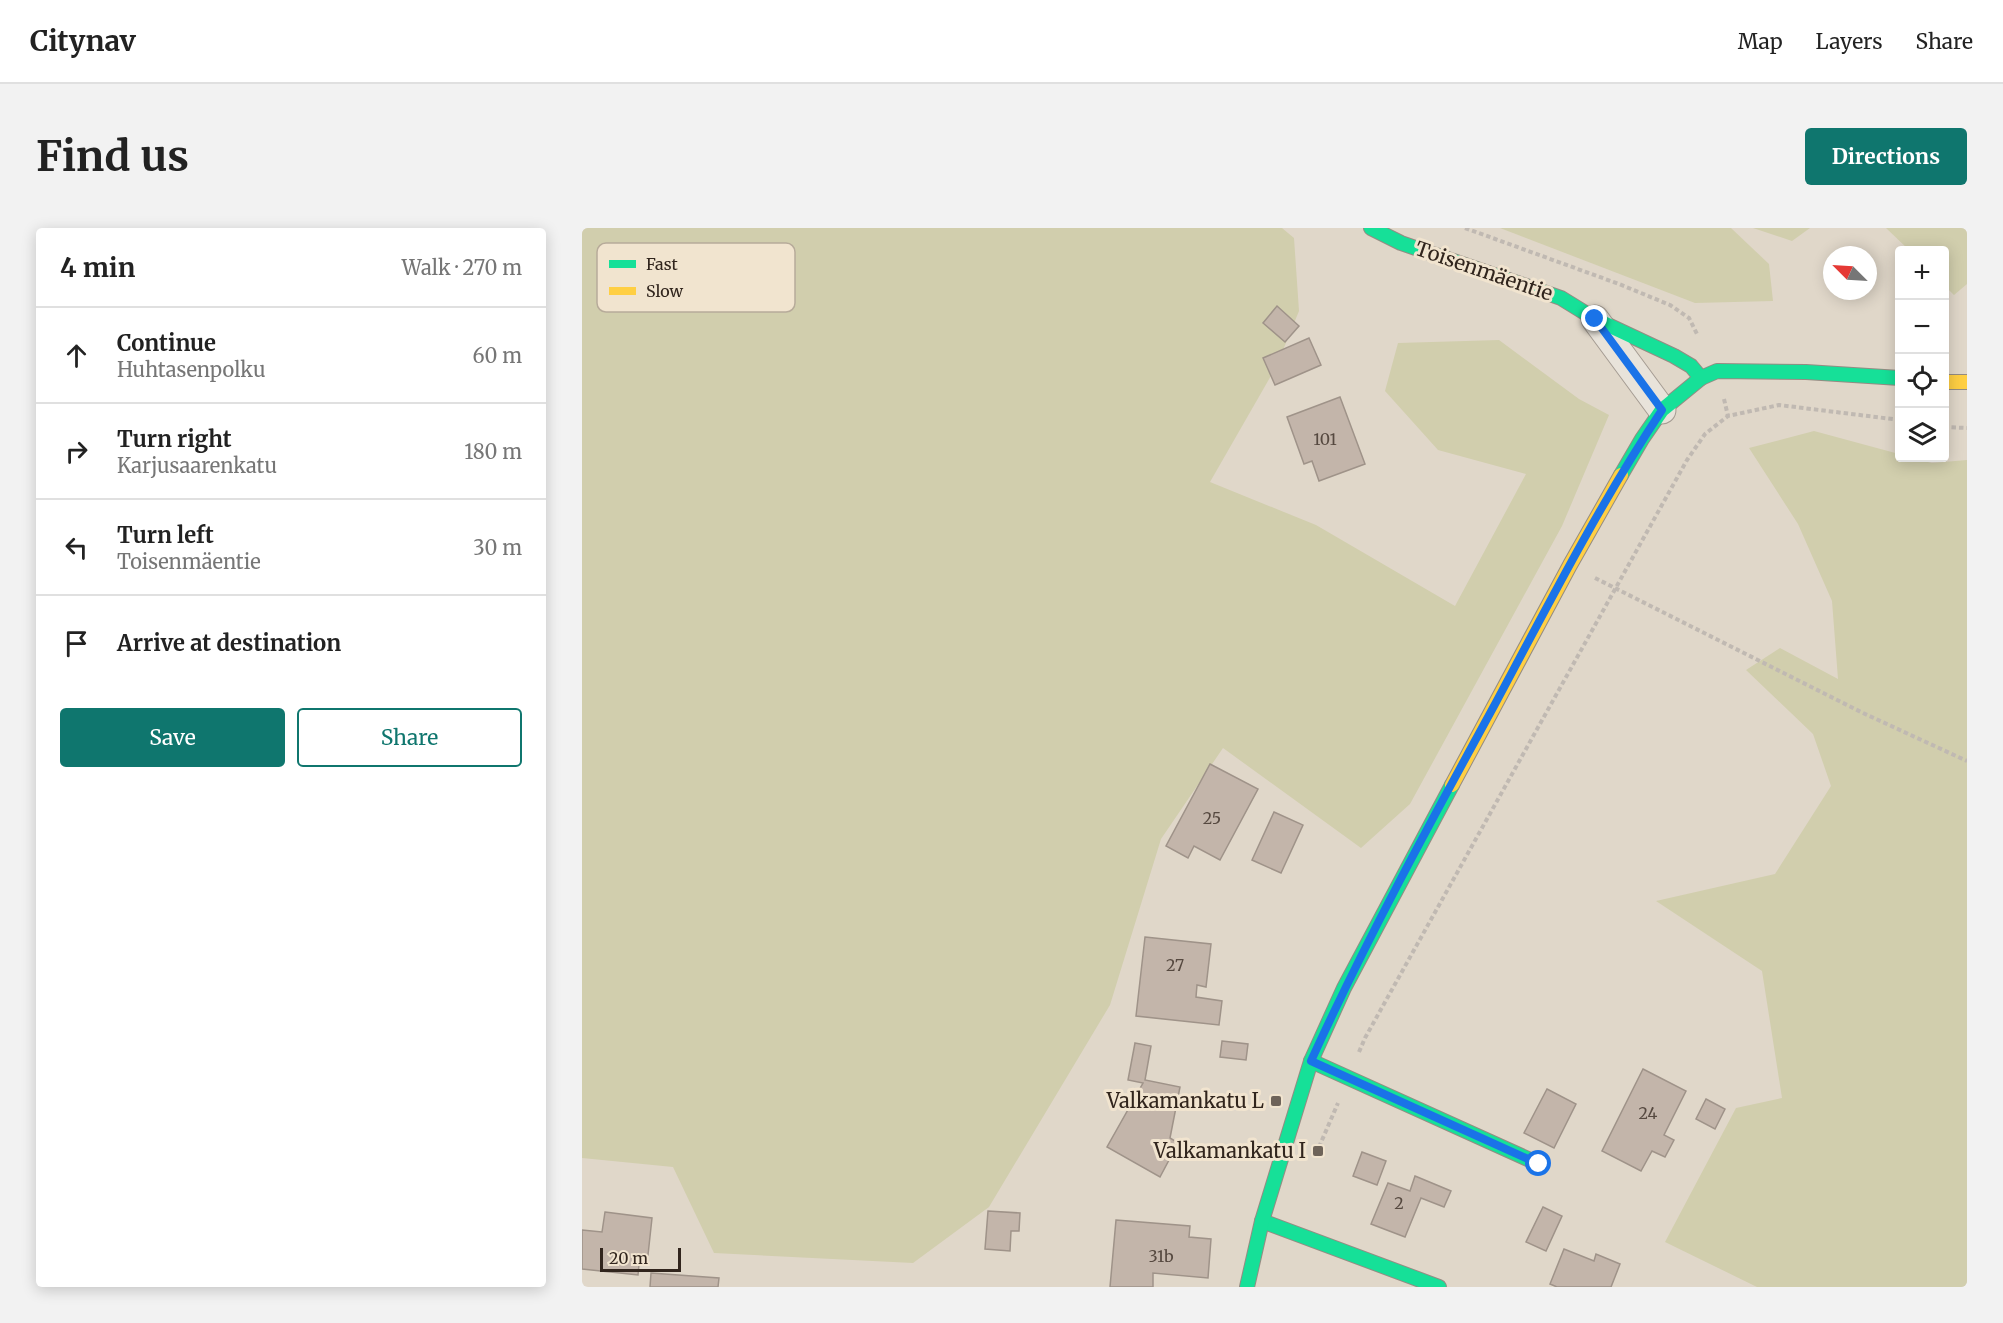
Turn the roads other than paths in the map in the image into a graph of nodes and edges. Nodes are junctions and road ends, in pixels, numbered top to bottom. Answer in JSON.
{"nodes":[{"id":1,"x":1371,"y":228,"type":"edge"},
{"id":2,"x":1595,"y":319,"type":"junction"},
{"id":3,"x":1701,"y":378,"type":"junction"},
{"id":4,"x":1895,"y":378,"type":"edge"},
{"id":5,"x":1949,"y":382,"type":"edge"},
{"id":6,"x":1967,"y":382,"type":"edge"},
{"id":7,"x":1662,"y":410,"type":"junction"},
{"id":8,"x":1311,"y":1061,"type":"junction"},
{"id":9,"x":1539,"y":1164,"type":"dead end"},
{"id":10,"x":1262,"y":1221,"type":"junction"},
{"id":11,"x":1247,"y":1287,"type":"edge"},
{"id":12,"x":1439,"y":1287,"type":"edge"}],
"edges":[{"from":1,"to":2,"type":"street","name":"Toisenmäentie"},
{"from":2,"to":3,"type":"street","name":"Toisenmäentie"},
{"from":2,"to":7,"type":"street","name":"Toisenmäentie"},
{"from":3,"to":4,"type":"street"},
{"from":3,"to":7,"type":"street"},
{"from":5,"to":6,"type":"street"},
{"from":7,"to":8,"type":"street"},
{"from":8,"to":9,"type":"street"},
{"from":8,"to":10,"type":"street"},
{"from":10,"to":11,"type":"street"},
{"from":10,"to":12,"type":"street"}]}
